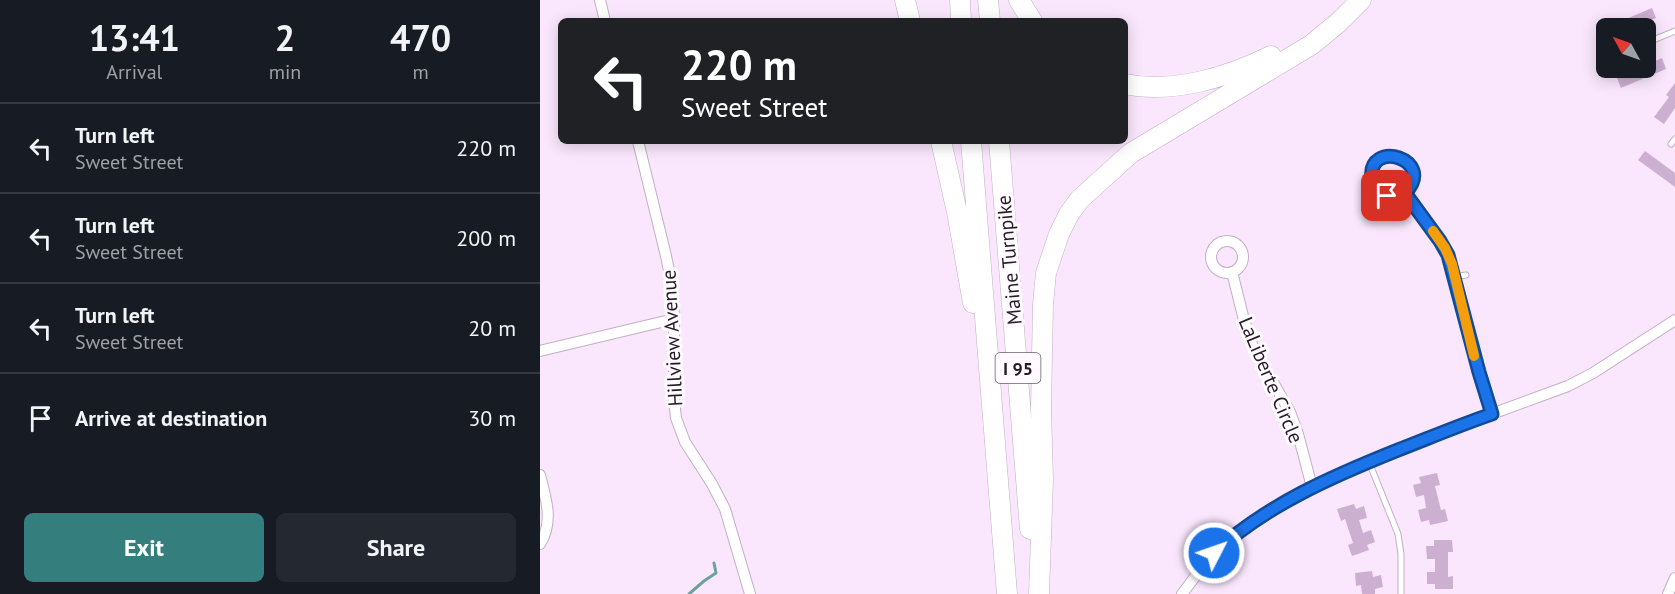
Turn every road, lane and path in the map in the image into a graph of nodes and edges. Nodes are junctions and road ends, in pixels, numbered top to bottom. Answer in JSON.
{"nodes":[{"id":1,"x":600,"y":0,"type":"edge"},
{"id":2,"x":905,"y":0,"type":"edge"},
{"id":3,"x":960,"y":0,"type":"edge"},
{"id":4,"x":988,"y":0,"type":"edge"},
{"id":5,"x":1019,"y":0,"type":"edge"},
{"id":6,"x":1348,"y":0,"type":"edge"},
{"id":7,"x":1361,"y":0,"type":"edge"},
{"id":8,"x":604,"y":18,"type":"edge"},
{"id":9,"x":909,"y":18,"type":"edge"},
{"id":10,"x":962,"y":18,"type":"edge"},
{"id":11,"x":990,"y":18,"type":"edge"},
{"id":12,"x":1030,"y":18,"type":"edge"},
{"id":13,"x":1675,"y":31,"type":"edge"},
{"id":14,"x":1656,"y":38,"type":"edge"},
{"id":15,"x":1128,"y":84,"type":"edge"},
{"id":16,"x":639,"y":144,"type":"edge"},
{"id":17,"x":942,"y":144,"type":"edge"},
{"id":18,"x":971,"y":144,"type":"edge"},
{"id":19,"x":999,"y":144,"type":"edge"},
{"id":20,"x":1405,"y":193,"type":"dead end"},
{"id":21,"x":1232,"y":272,"type":"dead end"},
{"id":22,"x":674,"y":319,"type":"junction"},
{"id":23,"x":1675,"y":320,"type":"edge"},
{"id":24,"x":540,"y":351,"type":"edge"},
{"id":25,"x":1492,"y":414,"type":"junction"},
{"id":26,"x":995,"y":436,"type":"junction"},
{"id":27,"x":1369,"y":462,"type":"junction"},
{"id":28,"x":540,"y":475,"type":"edge"},
{"id":29,"x":1312,"y":488,"type":"junction"},
{"id":30,"x":540,"y":544,"type":"edge"},
{"id":31,"x":1675,"y":578,"type":"edge"},
{"id":32,"x":750,"y":594,"type":"edge"},
{"id":33,"x":1008,"y":594,"type":"edge"},
{"id":34,"x":1037,"y":594,"type":"edge"},
{"id":35,"x":1182,"y":594,"type":"edge"},
{"id":36,"x":1401,"y":594,"type":"edge"},
{"id":37,"x":1668,"y":594,"type":"edge"}],
"edges":[{"from":1,"to":8,"type":"street"},
{"from":2,"to":9,"type":"highway"},
{"from":3,"to":10,"type":"highway"},
{"from":4,"to":11,"type":"highway"},
{"from":5,"to":12,"type":"highway"},
{"from":6,"to":15,"type":"highway"},
{"from":7,"to":34,"type":"highway"},
{"from":13,"to":14,"type":"lane"},
{"from":16,"to":22,"type":"street","name":"Hillview Avenue"},
{"from":17,"to":26,"type":"highway"},
{"from":18,"to":26,"type":"highway","name":"Maine Turnpike","number":"I 95"},
{"from":19,"to":34,"type":"highway","name":"Maine Turnpike","number":"I 95"},
{"from":20,"to":25,"type":"street"},
{"from":21,"to":29,"type":"street","name":"LaLiberte Circle"},
{"from":22,"to":24,"type":"street"},
{"from":22,"to":32,"type":"street","name":"Hillview Avenue"},
{"from":23,"to":25,"type":"street"},
{"from":25,"to":27,"type":"street"},
{"from":26,"to":33,"type":"highway","name":"Maine Turnpike","number":"I 95"},
{"from":27,"to":29,"type":"street"},
{"from":27,"to":36,"type":"lane"},
{"from":28,"to":30,"type":"street"},
{"from":29,"to":35,"type":"street"},
{"from":31,"to":37,"type":"street"}]}
